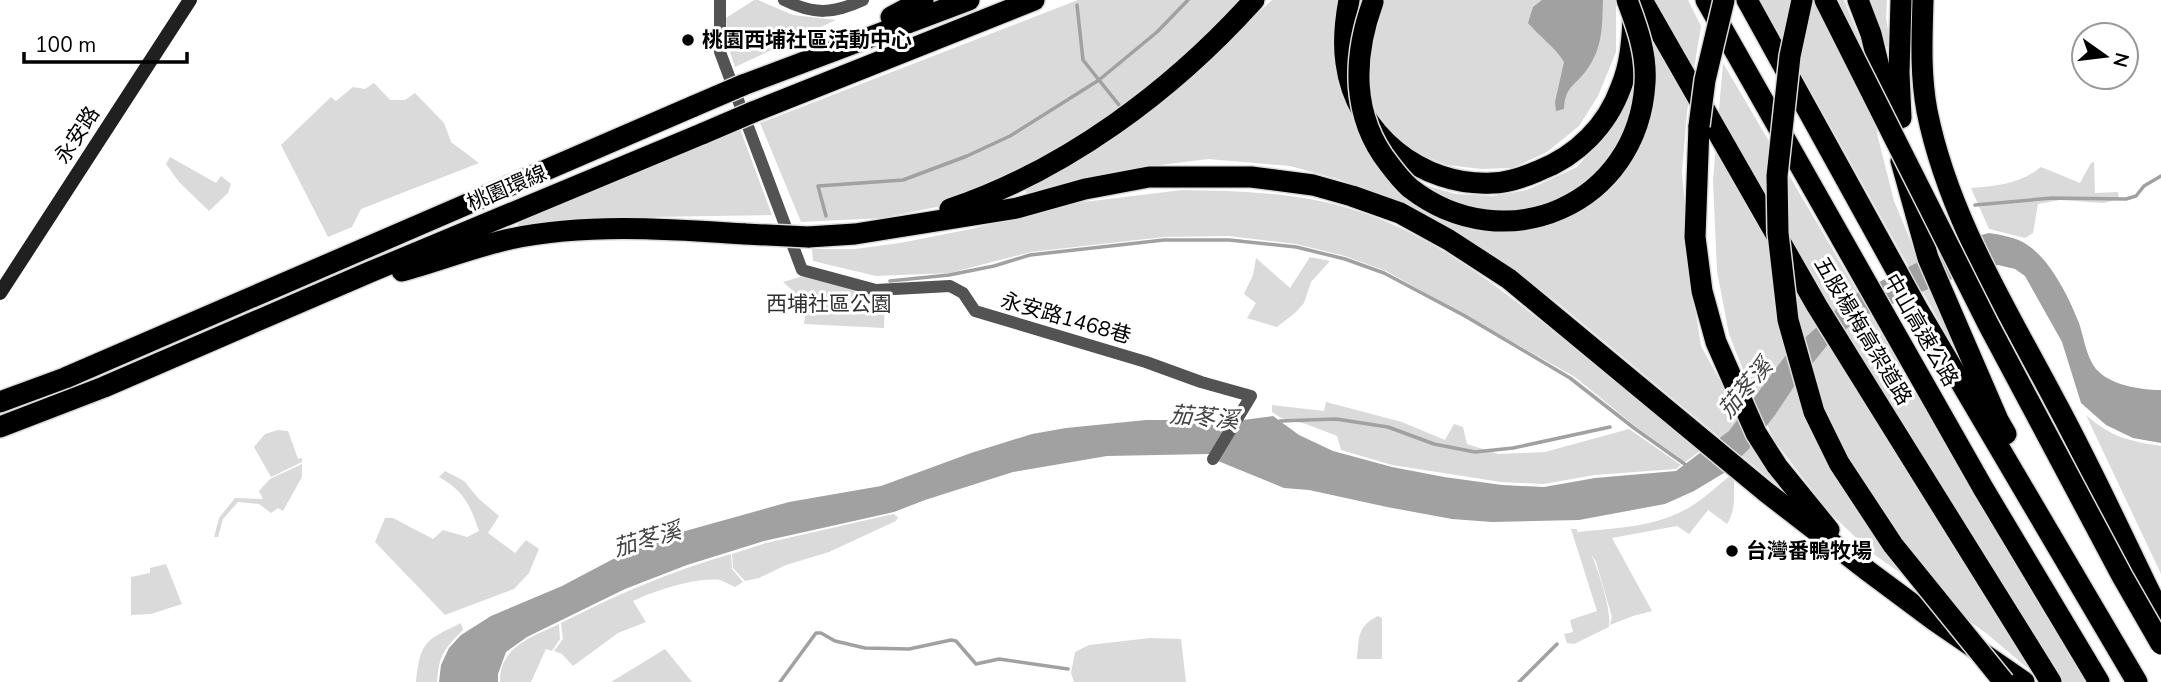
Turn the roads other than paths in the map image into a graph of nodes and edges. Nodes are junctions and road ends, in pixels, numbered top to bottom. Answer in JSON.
{"nodes":[{"id":1,"x":190,"y":0,"type":"edge"},
{"id":2,"x":720,"y":0,"type":"edge"},
{"id":3,"x":785,"y":0,"type":"edge"},
{"id":4,"x":863,"y":0,"type":"edge"},
{"id":5,"x":923,"y":0,"type":"edge"},
{"id":6,"x":969,"y":0,"type":"edge"},
{"id":7,"x":1034,"y":0,"type":"edge"},
{"id":8,"x":1349,"y":0,"type":"edge"},
{"id":9,"x":1374,"y":0,"type":"edge"},
{"id":10,"x":1628,"y":0,"type":"edge"},
{"id":11,"x":1633,"y":0,"type":"edge"},
{"id":12,"x":1642,"y":0,"type":"edge"},
{"id":13,"x":1706,"y":0,"type":"edge"},
{"id":14,"x":1724,"y":0,"type":"edge"},
{"id":15,"x":1747,"y":0,"type":"edge"},
{"id":16,"x":1802,"y":0,"type":"edge"},
{"id":17,"x":1825,"y":0,"type":"edge"},
{"id":18,"x":1858,"y":0,"type":"edge"},
{"id":19,"x":1902,"y":0,"type":"edge"},
{"id":20,"x":1923,"y":0,"type":"edge"},
{"id":21,"x":1248,"y":7,"type":"edge"},
{"id":22,"x":804,"y":61,"type":"junction"},
{"id":23,"x":1910,"y":196,"type":"junction"},
{"id":24,"x":895,"y":227,"type":"junction"},
{"id":25,"x":372,"y":276,"type":"junction"},
{"id":26,"x":0,"y":293,"type":"edge"},
{"id":27,"x":0,"y":402,"type":"edge"},
{"id":28,"x":0,"y":427,"type":"edge"},
{"id":29,"x":1213,"y":459,"type":"dead end"},
{"id":30,"x":1868,"y":571,"type":"junction"},
{"id":31,"x":2161,"y":615,"type":"edge"},
{"id":32,"x":2161,"y":644,"type":"edge"},
{"id":33,"x":2004,"y":682,"type":"edge"},
{"id":34,"x":2024,"y":682,"type":"edge"},
{"id":35,"x":2051,"y":682,"type":"edge"},
{"id":36,"x":2099,"y":682,"type":"edge"},
{"id":37,"x":2137,"y":682,"type":"edge"},
{"id":38,"x":2144,"y":682,"type":"edge"}],
"edges":[{"from":1,"to":26,"type":"main road","name":"永安路"},
{"from":2,"to":29,"type":"street","name":"永安路1468巷"},
{"from":3,"to":4,"type":"street"},
{"from":5,"to":22,"type":"highway"},
{"from":6,"to":22,"type":"highway","name":"桃園環線"},
{"from":7,"to":25,"type":"highway","name":"桃園環線","bridge":true},
{"from":8,"to":11,"type":"highway"},
{"from":9,"to":10,"type":"highway","bridge":true},
{"from":12,"to":35,"type":"highway","name":"五股楊梅高架道路","bridge":true},
{"from":13,"to":36,"type":"highway","name":"中山高速公路"},
{"from":14,"to":30,"type":"highway","bridge":true},
{"from":15,"to":37,"type":"highway","name":"中山高速公路"},
{"from":16,"to":33,"type":"highway","bridge":true},
{"from":17,"to":32,"type":"highway","bridge":true},
{"from":18,"to":23,"type":"highway"},
{"from":19,"to":23,"type":"highway"},
{"from":20,"to":31,"type":"highway"},
{"from":21,"to":24,"type":"highway"},
{"from":22,"to":27,"type":"highway","name":"桃園環線","bridge":true},
{"from":23,"to":38,"type":"highway"},
{"from":24,"to":25,"type":"highway","bridge":true},
{"from":24,"to":30,"type":"highway"},
{"from":25,"to":28,"type":"highway"},
{"from":30,"to":34,"type":"highway"}]}
